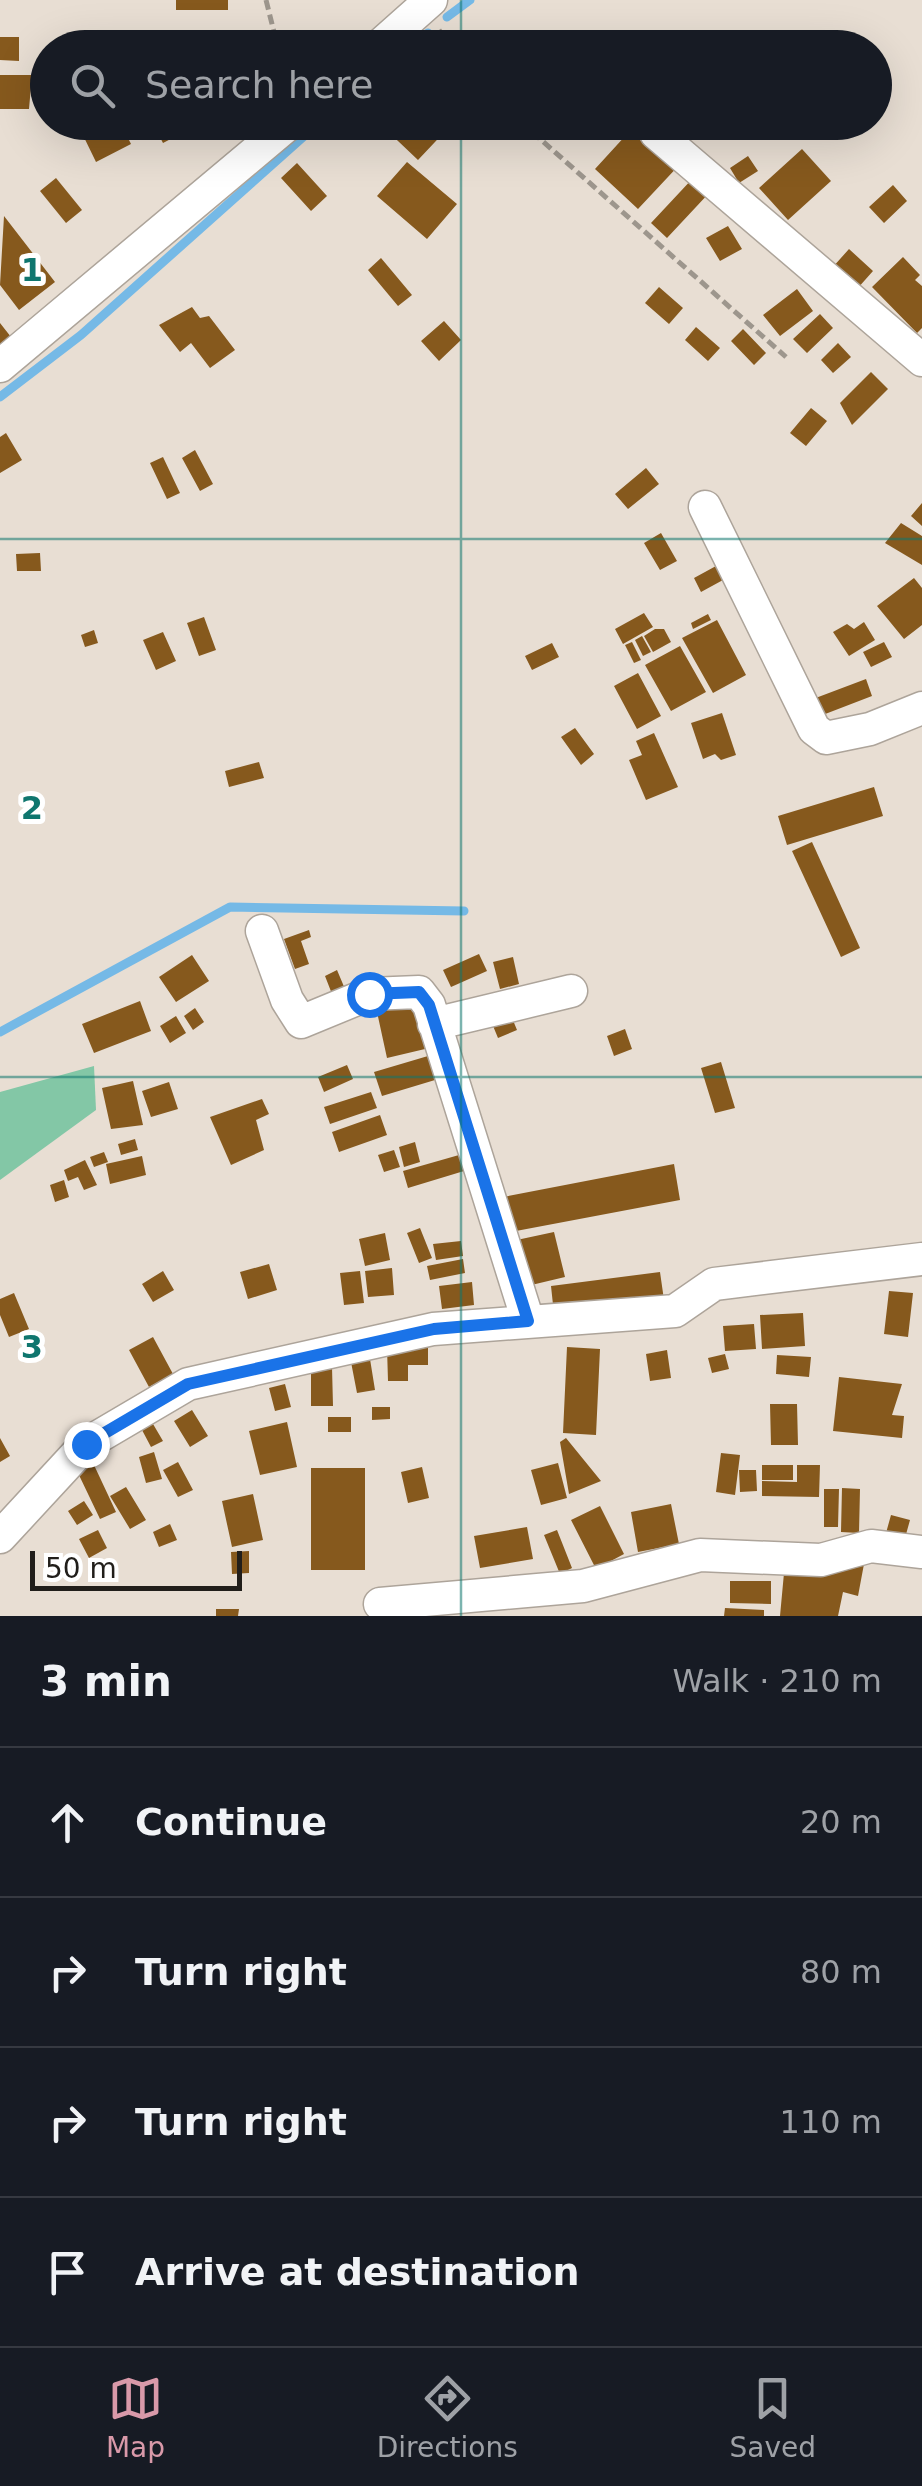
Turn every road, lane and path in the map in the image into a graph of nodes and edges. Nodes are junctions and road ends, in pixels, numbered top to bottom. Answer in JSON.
{"nodes":[{"id":1,"x":266,"y":0,"type":"edge"},
{"id":2,"x":431,"y":0,"type":"edge"},
{"id":3,"x":274,"y":30,"type":"edge"},
{"id":4,"x":397,"y":30,"type":"edge"},
{"id":5,"x":270,"y":140,"type":"edge"},
{"id":6,"x":541,"y":140,"type":"edge"},
{"id":7,"x":664,"y":140,"type":"edge"},
{"id":8,"x":786,"y":356,"type":"dead end"},
{"id":9,"x":922,"y":360,"type":"edge"},
{"id":10,"x":0,"y":366,"type":"edge"},
{"id":11,"x":705,"y":507,"type":"dead end"},
{"id":12,"x":922,"y":708,"type":"edge"},
{"id":13,"x":262,"y":932,"type":"dead end"},
{"id":14,"x":570,"y":991,"type":"dead end"},
{"id":15,"x":434,"y":1024,"type":"junction"},
{"id":16,"x":922,"y":1258,"type":"edge"},
{"id":17,"x":528,"y":1321,"type":"junction"},
{"id":18,"x":0,"y":1537,"type":"edge"},
{"id":19,"x":922,"y":1552,"type":"edge"},
{"id":20,"x":380,"y":1604,"type":"dead end"}],
"edges":[{"from":1,"to":3,"type":"path"},
{"from":2,"to":4,"type":"street"},
{"from":5,"to":10,"type":"street"},
{"from":6,"to":8,"type":"path"},
{"from":7,"to":9,"type":"street"},
{"from":11,"to":12,"type":"street"},
{"from":13,"to":15,"type":"street"},
{"from":14,"to":15,"type":"street"},
{"from":15,"to":17,"type":"street"},
{"from":16,"to":17,"type":"street"},
{"from":17,"to":18,"type":"street"},
{"from":19,"to":20,"type":"street"}]}
